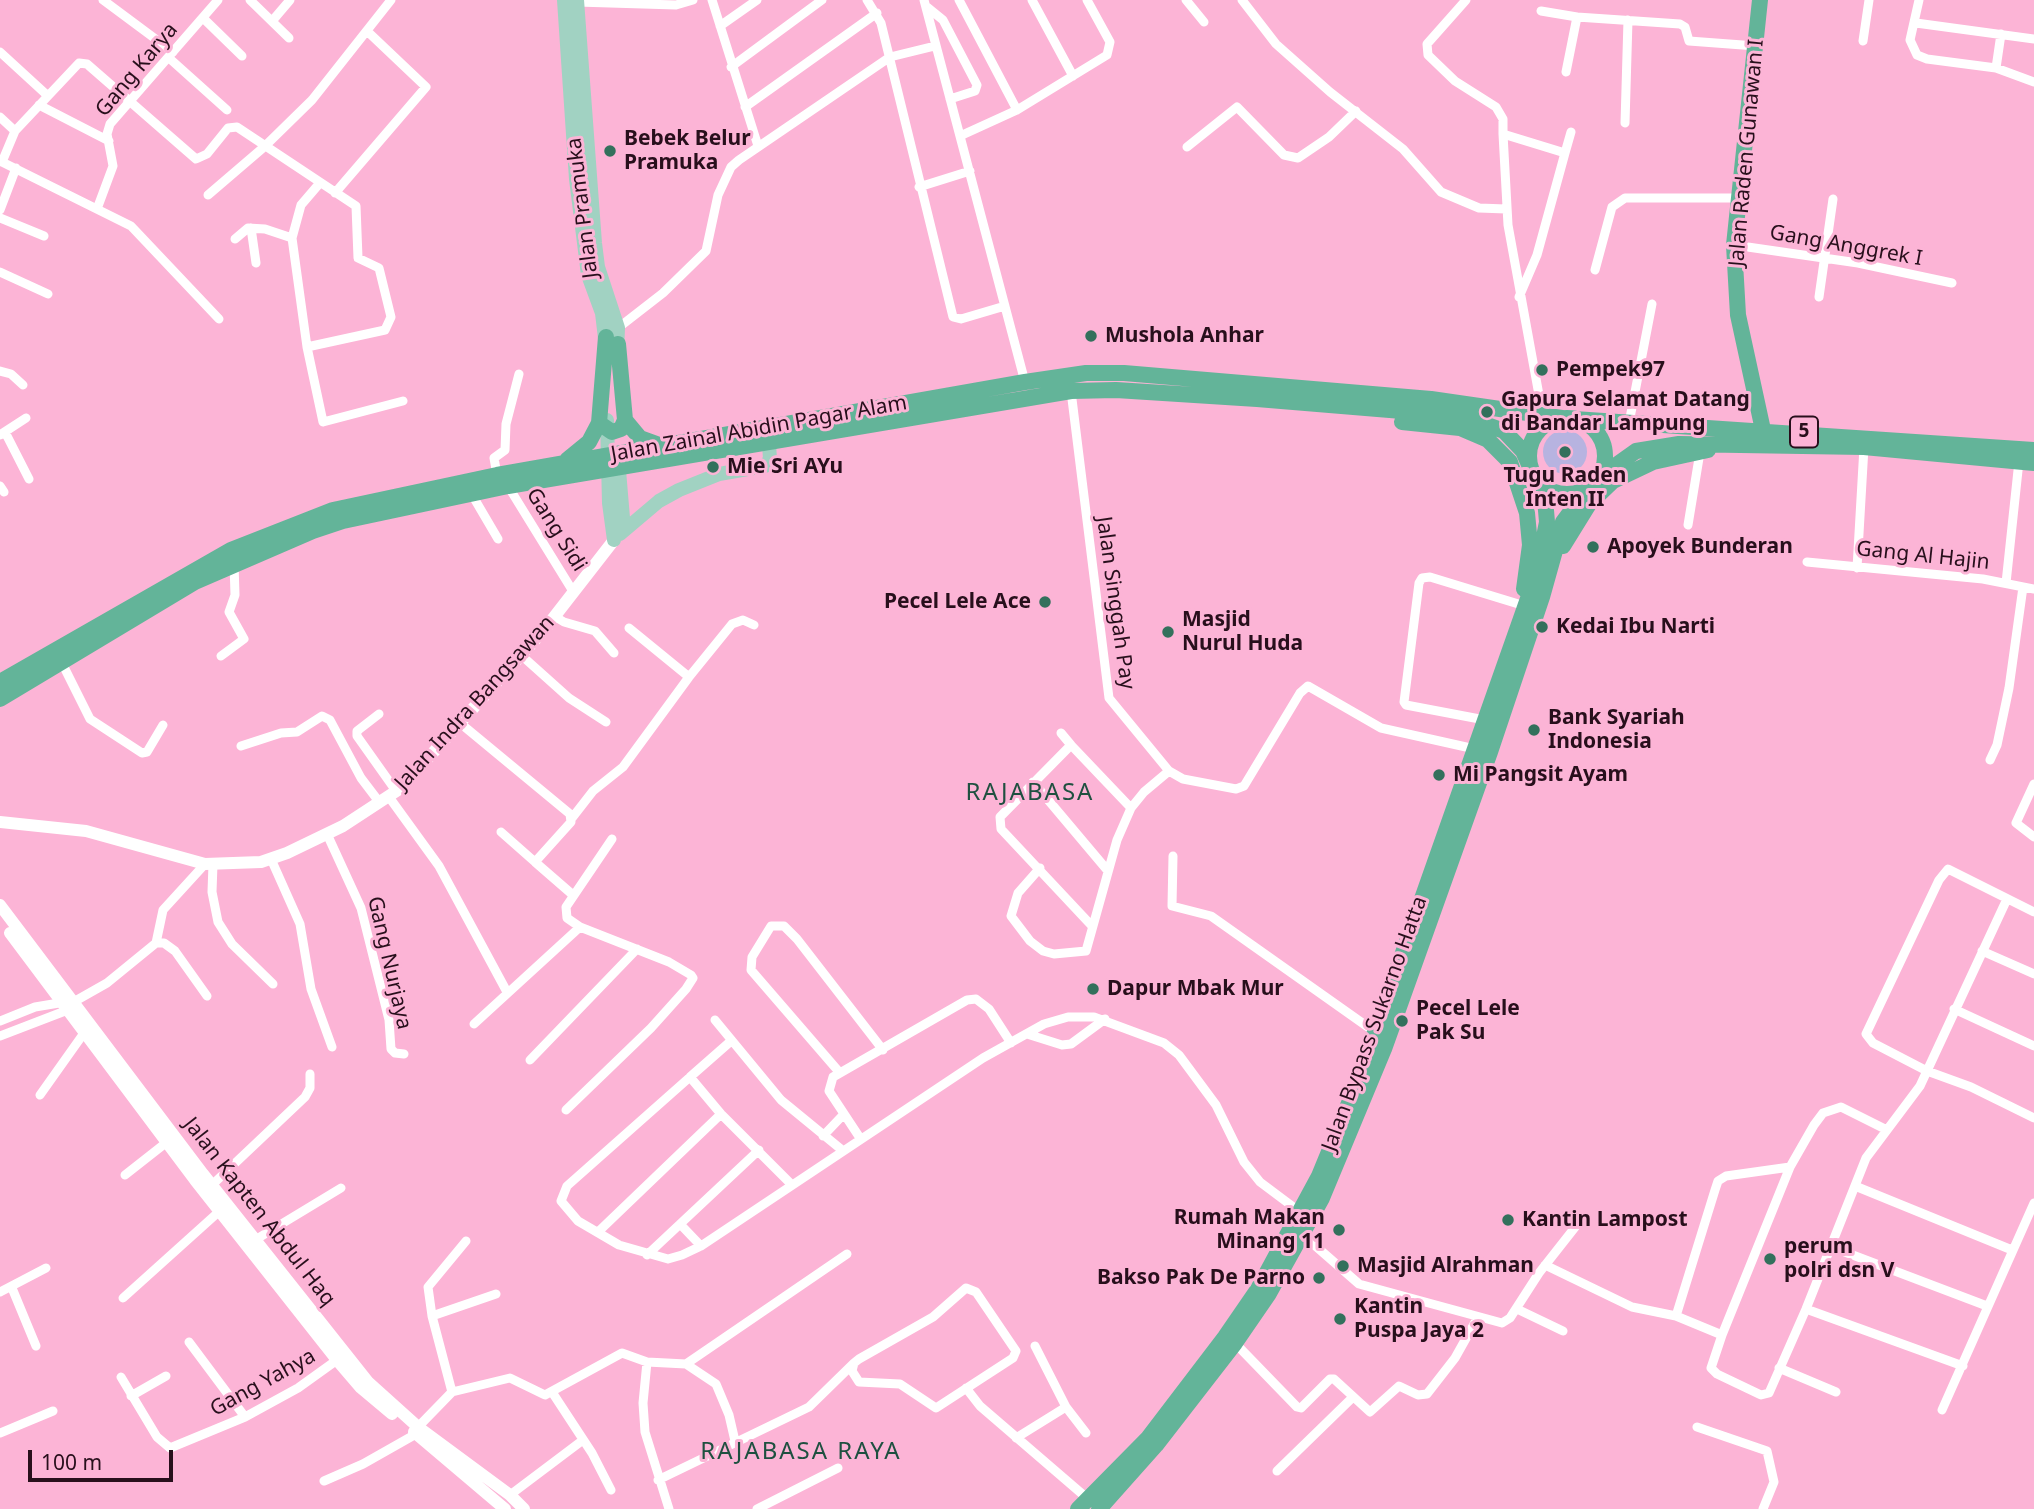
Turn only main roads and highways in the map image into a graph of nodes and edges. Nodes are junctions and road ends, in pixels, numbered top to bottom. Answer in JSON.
{"nodes":[{"id":1,"x":1760,"y":0,"type":"edge"},
{"id":2,"x":573,"y":1,"type":"edge"},
{"id":3,"x":614,"y":336,"type":"junction"},
{"id":4,"x":1384,"y":402,"type":"junction"},
{"id":5,"x":1346,"y":407,"type":"junction"},
{"id":6,"x":1568,"y":418,"type":"junction"},
{"id":7,"x":625,"y":420,"type":"junction"},
{"id":8,"x":599,"y":423,"type":"junction"},
{"id":9,"x":1763,"y":430,"type":"junction"},
{"id":10,"x":1745,"y":443,"type":"junction"},
{"id":11,"x":769,"y":444,"type":"junction"},
{"id":12,"x":664,"y":447,"type":"junction"},
{"id":13,"x":2034,"y":450,"type":"edge"},
{"id":14,"x":2027,"y":462,"type":"edge"},
{"id":15,"x":562,"y":464,"type":"junction"},
{"id":16,"x":1534,"y":474,"type":"junction"},
{"id":17,"x":503,"y":481,"type":"junction"},
{"id":18,"x":1594,"y":482,"type":"junction"},
{"id":19,"x":619,"y":535,"type":"joint"},
{"id":20,"x":232,"y":557,"type":"junction"},
{"id":21,"x":1531,"y":601,"type":"junction"},
{"id":22,"x":0,"y":682,"type":"edge"},
{"id":23,"x":0,"y":699,"type":"edge"},
{"id":24,"x":1419,"y":930,"type":"junction"},
{"id":25,"x":1410,"y":955,"type":"junction"},
{"id":26,"x":1088,"y":1506,"type":"edge"}],
"edges":[{"from":1,"to":9,"type":"highway","name":"Jalan Raden Gunawan I"},
{"from":2,"to":3,"type":"main road","name":"Jalan Pramuka"},
{"from":3,"to":7,"type":"highway"},
{"from":3,"to":8,"type":"highway"},
{"from":3,"to":19,"type":"main road","name":"Jalan Pramuka"},
{"from":4,"to":5,"type":"highway","name":"Jalan Zainal Abidin Pagar Alam"},
{"from":4,"to":6,"type":"highway","name":"Jalan Zainal Abidin Pagar Alam"},
{"from":4,"to":12,"type":"highway","name":"Jalan Zainal Abidin Pagar Alam"},
{"from":4,"to":16,"type":"highway","name":"Jalan Zainal Abidin Pagar Alam"},
{"from":5,"to":11,"type":"highway","name":"Jalan Zainal Abidin Pagar Alam"},
{"from":5,"to":21,"type":"highway"},
{"from":6,"to":9,"type":"highway","number":"5"},
{"from":6,"to":16,"type":"highway"},
{"from":6,"to":18,"type":"highway"},
{"from":7,"to":8,"type":"highway"},
{"from":7,"to":12,"type":"highway"},
{"from":8,"to":15,"type":"highway"},
{"from":9,"to":13,"type":"highway","number":"5"},
{"from":10,"to":14,"type":"highway","number":"5"},
{"from":10,"to":18,"type":"highway","number":"5"},
{"from":10,"to":21,"type":"highway"},
{"from":11,"to":17,"type":"highway","name":"Jalan Zainal Abidin Pagar Alam"},
{"from":11,"to":19,"type":"main road","name":"Jalan Indra Bangsawan"},
{"from":12,"to":15,"type":"highway","name":"Jalan Zainal Abidin Pagar Alam"},
{"from":15,"to":17,"type":"highway","name":"Jalan Zainal Abidin Pagar Alam"},
{"from":16,"to":18,"type":"highway"},
{"from":16,"to":21,"type":"highway","name":"Jalan Bypass Sukarno Hatta"},
{"from":17,"to":20,"type":"highway","name":"Jalan Zainal Abidin Pagar Alam"},
{"from":17,"to":20,"type":"highway","name":"Jalan Zainal Abidin Pagar Alam"},
{"from":18,"to":21,"type":"highway","name":"Jalan Bypass Sukarno Hatta"},
{"from":20,"to":22,"type":"highway","name":"Jalan Zainal Abidin Pagar Alam"},
{"from":20,"to":23,"type":"highway","name":"Jalan Zainal Abidin Pagar Alam"},
{"from":21,"to":24,"type":"highway","name":"Jalan Bypass Sukarno Hatta"},
{"from":21,"to":24,"type":"highway","name":"Jalan Bypass Sukarno Hatta"},
{"from":24,"to":25,"type":"highway","name":"Jalan Bypass Sukarno Hatta"},
{"from":25,"to":26,"type":"highway","name":"Jalan Bypass Sukarno Hatta"},
{"from":25,"to":26,"type":"highway","name":"Jalan Bypass Sukarno Hatta"}]}
